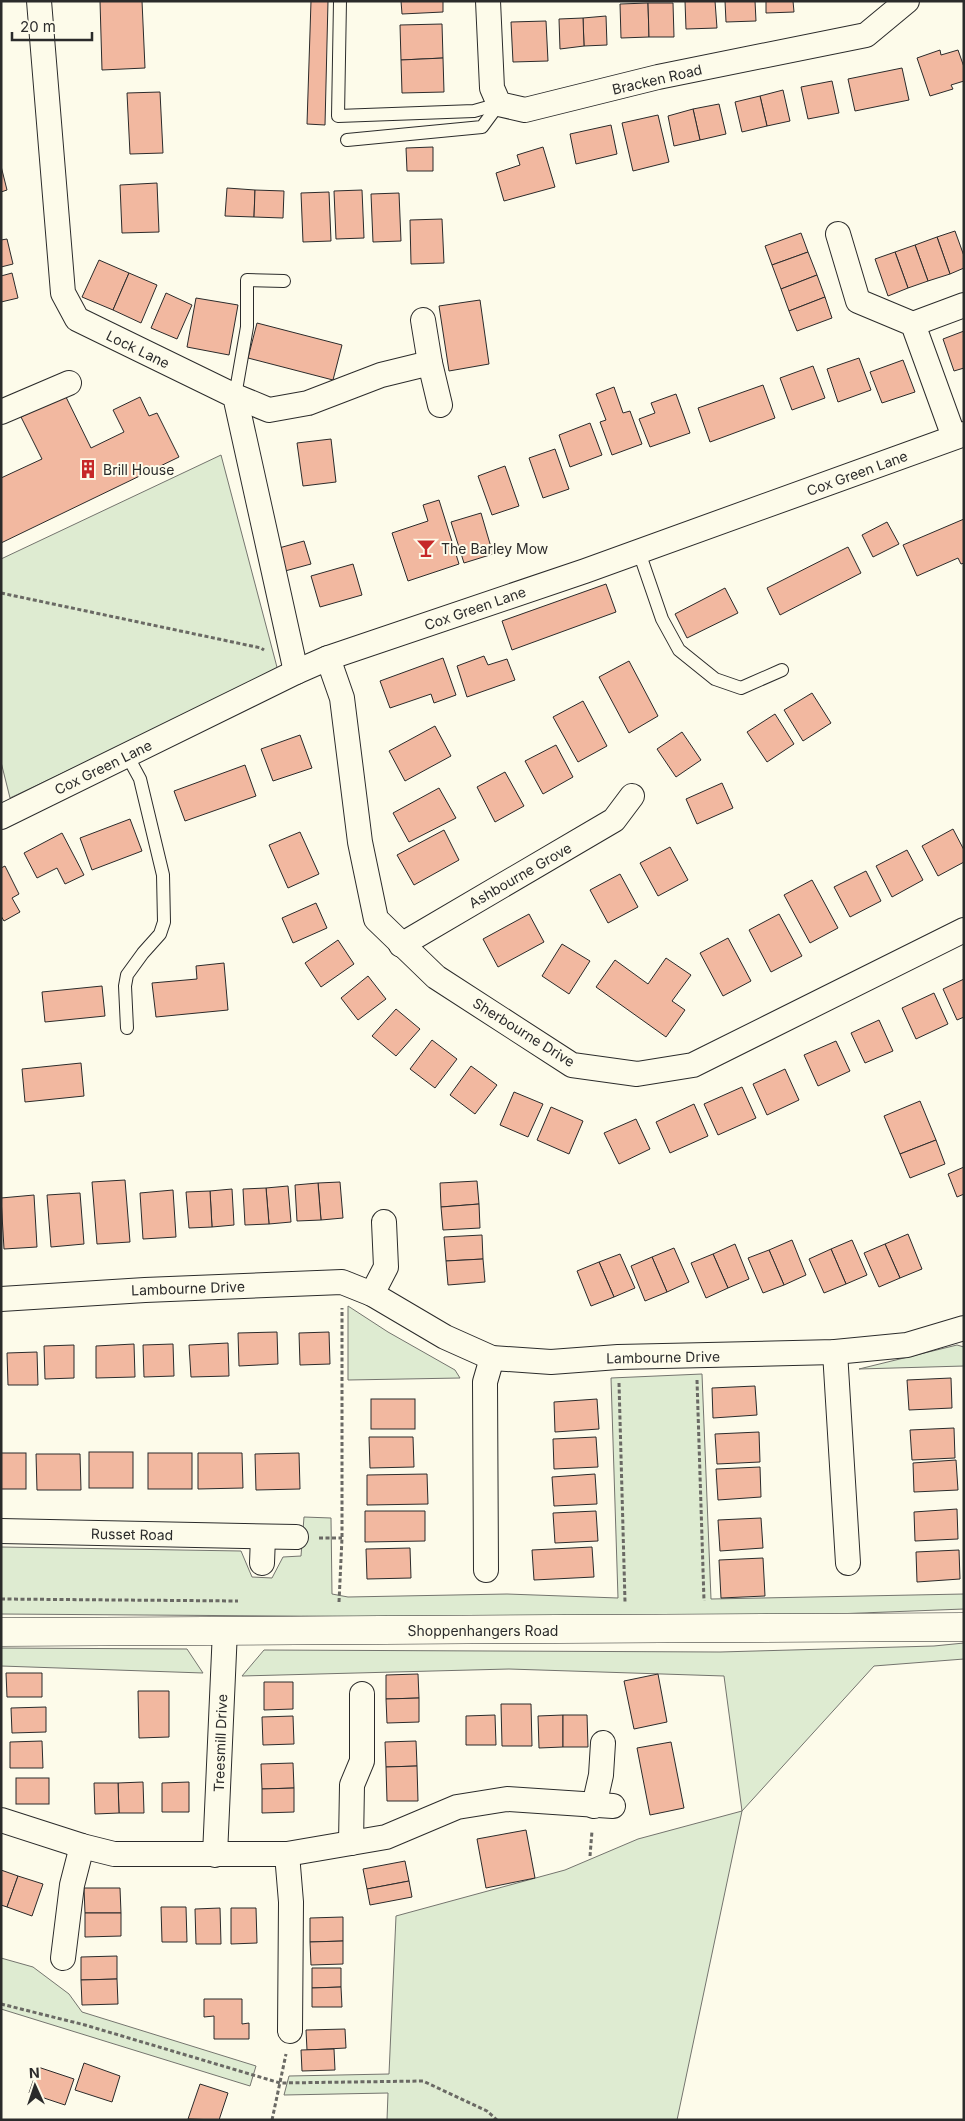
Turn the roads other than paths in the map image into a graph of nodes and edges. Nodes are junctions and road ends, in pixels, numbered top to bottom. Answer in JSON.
{"nodes":[{"id":1,"x":39,"y":1,"type":"edge"},
{"id":2,"x":340,"y":1,"type":"edge"},
{"id":3,"x":488,"y":1,"type":"edge"},
{"id":4,"x":907,"y":1,"type":"edge"},
{"id":5,"x":499,"y":104,"type":"junction"},
{"id":6,"x":347,"y":140,"type":"dead end"},
{"id":7,"x":838,"y":234,"type":"dead end"},
{"id":8,"x":284,"y":281,"type":"dead end"},
{"id":9,"x":964,"y":305,"type":"edge"},
{"id":10,"x":423,"y":320,"type":"dead end"},
{"id":11,"x":913,"y":324,"type":"junction"},
{"id":12,"x":430,"y":363,"type":"junction"},
{"id":13,"x":70,"y":383,"type":"dead end"},
{"id":14,"x":235,"y":396,"type":"junction"},
{"id":15,"x":440,"y":405,"type":"dead end"},
{"id":16,"x":1,"y":412,"type":"edge"},
{"id":17,"x":959,"y":435,"type":"edge"},
{"id":18,"x":639,"y":552,"type":"junction"},
{"id":19,"x":328,"y":658,"type":"junction"},
{"id":20,"x":782,"y":670,"type":"dead end"},
{"id":21,"x":296,"y":672,"type":"junction"},
{"id":22,"x":127,"y":755,"type":"junction"},
{"id":23,"x":632,"y":796,"type":"dead end"},
{"id":24,"x":3,"y":809,"type":"edge"},
{"id":25,"x":964,"y":930,"type":"edge"},
{"id":26,"x":401,"y":945,"type":"junction"},
{"id":27,"x":127,"y":1028,"type":"dead end"},
{"id":28,"x":384,"y":1222,"type":"dead end"},
{"id":29,"x":372,"y":1294,"type":"junction"},
{"id":30,"x":1,"y":1299,"type":"edge"},
{"id":31,"x":964,"y":1328,"type":"edge"},
{"id":32,"x":835,"y":1352,"type":"junction"},
{"id":33,"x":492,"y":1358,"type":"junction"},
{"id":34,"x":1,"y":1531,"type":"edge"},
{"id":35,"x":263,"y":1537,"type":"junction"},
{"id":36,"x":296,"y":1537,"type":"dead end"},
{"id":37,"x":262,"y":1562,"type":"dead end"},
{"id":38,"x":848,"y":1562,"type":"dead end"},
{"id":39,"x":486,"y":1570,"type":"dead end"},
{"id":40,"x":964,"y":1627,"type":"edge"},
{"id":41,"x":225,"y":1630,"type":"junction"},
{"id":42,"x":1,"y":1632,"type":"edge"},
{"id":43,"x":362,"y":1694,"type":"dead end"},
{"id":44,"x":603,"y":1743,"type":"dead end"},
{"id":45,"x":1,"y":1820,"type":"edge"},
{"id":46,"x":351,"y":1843,"type":"junction"},
{"id":47,"x":82,"y":1846,"type":"junction"},
{"id":48,"x":287,"y":1854,"type":"junction"},
{"id":49,"x":215,"y":1855,"type":"junction"},
{"id":50,"x":63,"y":1958,"type":"dead end"},
{"id":51,"x":290,"y":2031,"type":"road end"}],
"edges":[{"from":1,"to":14,"type":"street","name":"Lock Lane"},
{"from":2,"to":5,"type":"lane"},
{"from":3,"to":5,"type":"street"},
{"from":4,"to":5,"type":"street","name":"Bracken Road"},
{"from":5,"to":6,"type":"lane"},
{"from":7,"to":11,"type":"street"},
{"from":8,"to":14,"type":"lane"},
{"from":9,"to":11,"type":"street"},
{"from":10,"to":12,"type":"street"},
{"from":11,"to":17,"type":"street"},
{"from":12,"to":14,"type":"street","name":"Lock Lane"},
{"from":12,"to":15,"type":"street"},
{"from":13,"to":16,"type":"street"},
{"from":14,"to":21,"type":"street"},
{"from":17,"to":18,"type":"street","name":"Cox Green Lane"},
{"from":18,"to":19,"type":"street","name":"Cox Green Lane"},
{"from":18,"to":20,"type":"lane"},
{"from":19,"to":21,"type":"street","name":"Cox Green Lane"},
{"from":19,"to":26,"type":"street","name":"Sherbourne Drive"},
{"from":21,"to":22,"type":"street","name":"Cox Green Lane"},
{"from":22,"to":24,"type":"street","name":"Cox Green Lane"},
{"from":22,"to":27,"type":"lane"},
{"from":23,"to":26,"type":"street","name":"Ashbourne Grove"},
{"from":25,"to":26,"type":"street","name":"Sherbourne Drive"},
{"from":28,"to":29,"type":"street"},
{"from":29,"to":30,"type":"street","name":"Lambourne Drive"},
{"from":29,"to":33,"type":"street","name":"Lambourne Drive"},
{"from":31,"to":32,"type":"street","name":"Lambourne Drive"},
{"from":32,"to":33,"type":"street","name":"Lambourne Drive"},
{"from":32,"to":38,"type":"street"},
{"from":33,"to":39,"type":"street"},
{"from":34,"to":35,"type":"street","name":"Russet Road"},
{"from":35,"to":36,"type":"street","name":"Russet Road"},
{"from":35,"to":37,"type":"street"},
{"from":40,"to":41,"type":"street","name":"Shoppenhangers Road"},
{"from":41,"to":42,"type":"street","name":"Shoppenhangers Road"},
{"from":41,"to":49,"type":"street","name":"Treesmill Drive"},
{"from":43,"to":46,"type":"street"},
{"from":44,"to":46,"type":"street"},
{"from":45,"to":47,"type":"street"},
{"from":46,"to":48,"type":"street"},
{"from":47,"to":49,"type":"street"},
{"from":47,"to":50,"type":"street"},
{"from":48,"to":49,"type":"street"},
{"from":48,"to":51,"type":"street"}]}
